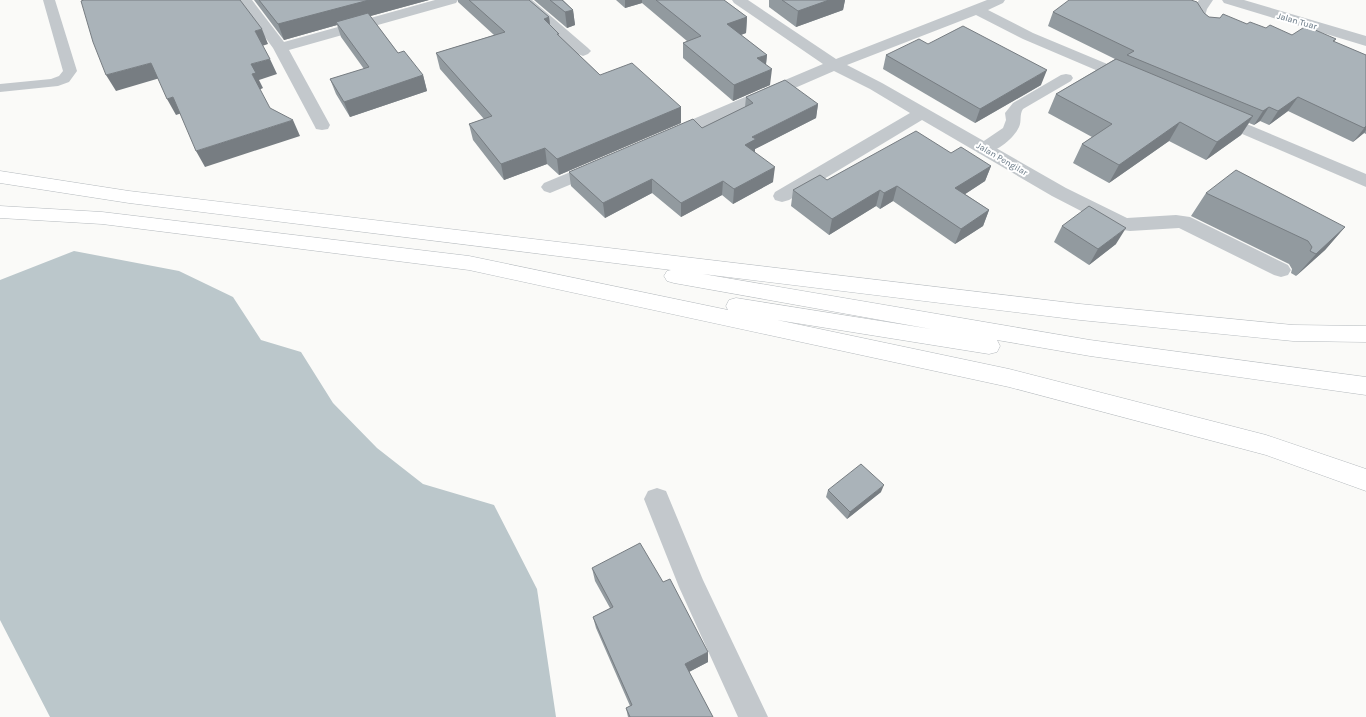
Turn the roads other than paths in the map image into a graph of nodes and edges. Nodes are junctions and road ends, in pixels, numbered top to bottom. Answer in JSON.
{"nodes":[{"id":1,"x":49,"y":0,"type":"edge"},
{"id":2,"x":245,"y":0,"type":"edge"},
{"id":3,"x":451,"y":0,"type":"edge"},
{"id":4,"x":523,"y":0,"type":"edge"},
{"id":5,"x":739,"y":0,"type":"edge"},
{"id":6,"x":998,"y":0,"type":"edge"},
{"id":7,"x":1206,"y":0,"type":"edge"},
{"id":8,"x":1229,"y":0,"type":"edge"},
{"id":9,"x":977,"y":10,"type":"junction"},
{"id":10,"x":1207,"y":27,"type":"edge"},
{"id":11,"x":1366,"y":41,"type":"edge"},
{"id":12,"x":280,"y":48,"type":"junction"},
{"id":13,"x":583,"y":51,"type":"dead end"},
{"id":14,"x":834,"y":65,"type":"junction"},
{"id":15,"x":1066,"y":78,"type":"dead end"},
{"id":16,"x":1145,"y":85,"type":"edge"},
{"id":17,"x":0,"y":88,"type":"edge"},
{"id":18,"x":1203,"y":110,"type":"edge"},
{"id":19,"x":922,"y":113,"type":"junction"},
{"id":20,"x":322,"y":125,"type":"dead end"},
{"id":21,"x":660,"y":140,"type":"edge"},
{"id":22,"x":984,"y":149,"type":"junction"},
{"id":23,"x":609,"y":162,"type":"edge"},
{"id":24,"x":0,"y":177,"type":"edge"},
{"id":25,"x":0,"y":180,"type":"edge"},
{"id":26,"x":31,"y":181,"type":"junction"},
{"id":27,"x":1366,"y":181,"type":"edge"},
{"id":28,"x":550,"y":187,"type":"dead end"},
{"id":29,"x":782,"y":196,"type":"dead end"},
{"id":30,"x":0,"y":212,"type":"edge"},
{"id":31,"x":395,"y":228,"type":"junction"},
{"id":32,"x":469,"y":263,"type":"junction"},
{"id":33,"x":1281,"y":270,"type":"dead end"},
{"id":34,"x":1366,"y":334,"type":"edge"},
{"id":35,"x":1366,"y":386,"type":"edge"},
{"id":36,"x":1366,"y":401,"type":"edge"},
{"id":37,"x":1366,"y":480,"type":"edge"},
{"id":38,"x":658,"y":499,"type":"dead end"},
{"id":39,"x":753,"y":717,"type":"edge"}],
"edges":[{"from":1,"to":17,"type":"lane"},
{"from":2,"to":12,"type":"street"},
{"from":3,"to":12,"type":"street"},
{"from":4,"to":13,"type":"street"},
{"from":5,"to":14,"type":"street","name":"Jalan Pengilar"},
{"from":6,"to":9,"type":"street"},
{"from":7,"to":10,"type":"street"},
{"from":8,"to":11,"type":"street","name":"Jalan Tuar"},
{"from":9,"to":14,"type":"street"},
{"from":9,"to":16,"type":"street"},
{"from":12,"to":20,"type":"street"},
{"from":14,"to":19,"type":"street","name":"Jalan Pengilar"},
{"from":14,"to":21,"type":"street"},
{"from":15,"to":22,"type":"lane"},
{"from":18,"to":27,"type":"street"},
{"from":19,"to":22,"type":"street","name":"Jalan Pengilar"},
{"from":19,"to":29,"type":"street"},
{"from":22,"to":33,"type":"street","name":"Jalan Pengilar"},
{"from":23,"to":28,"type":"street"},
{"from":24,"to":26,"type":"highway"},
{"from":25,"to":26,"type":"highway"},
{"from":26,"to":31,"type":"highway"},
{"from":30,"to":32,"type":"highway"},
{"from":31,"to":34,"type":"highway"},
{"from":31,"to":35,"type":"highway"},
{"from":32,"to":36,"type":"highway"},
{"from":32,"to":37,"type":"highway"},
{"from":38,"to":39,"type":"street"}]}
